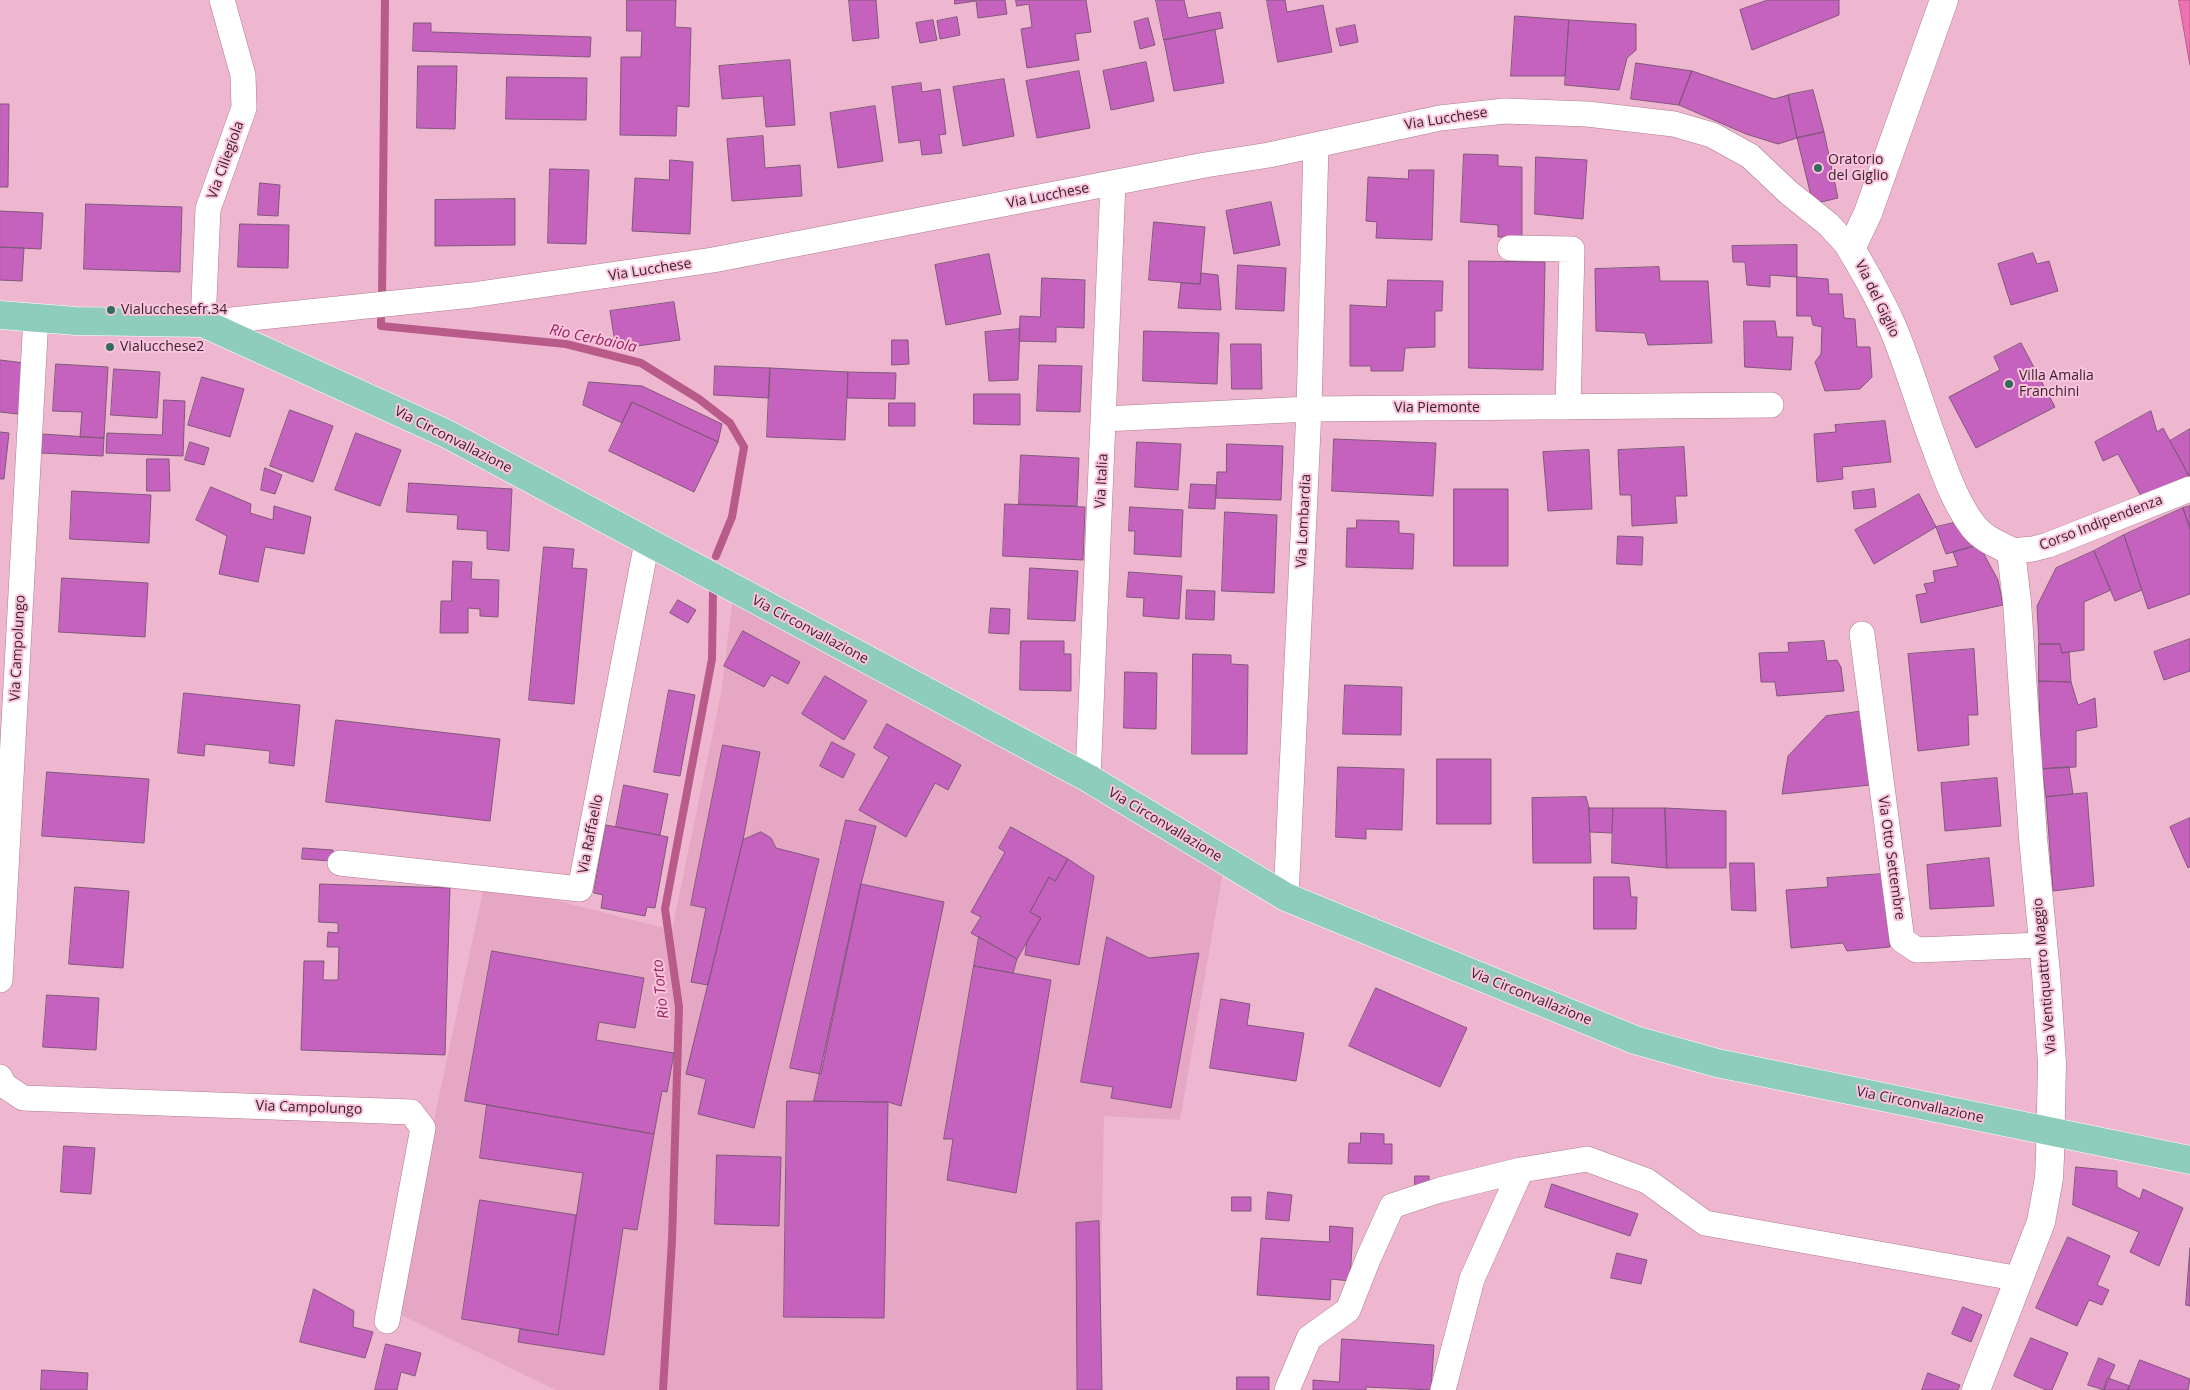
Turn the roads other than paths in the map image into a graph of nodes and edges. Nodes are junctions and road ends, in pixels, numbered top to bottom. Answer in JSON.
{"nodes":[{"id":1,"x":222,"y":0,"type":"edge"},
{"id":2,"x":1944,"y":0,"type":"edge"},
{"id":3,"x":1316,"y":145,"type":"junction"},
{"id":4,"x":1113,"y":183,"type":"junction"},
{"id":5,"x":1510,"y":248,"type":"dead end"},
{"id":6,"x":1851,"y":249,"type":"junction"},
{"id":7,"x":0,"y":315,"type":"edge"},
{"id":8,"x":36,"y":317,"type":"junction"},
{"id":9,"x":203,"y":323,"type":"junction"},
{"id":10,"x":1771,"y":405,"type":"dead end"},
{"id":11,"x":1568,"y":407,"type":"junction"},
{"id":12,"x":1309,"y":409,"type":"junction"},
{"id":13,"x":1104,"y":419,"type":"junction"},
{"id":14,"x":2190,"y":489,"type":"edge"},
{"id":15,"x":647,"y":542,"type":"junction"},
{"id":16,"x":2011,"y":551,"type":"junction"},
{"id":17,"x":1862,"y":634,"type":"dead end"},
{"id":18,"x":1088,"y":778,"type":"junction"},
{"id":19,"x":3,"y":856,"type":"edge"},
{"id":20,"x":340,"y":863,"type":"dead end"},
{"id":21,"x":1286,"y":897,"type":"junction"},
{"id":22,"x":2042,"y":945,"type":"junction"},
{"id":23,"x":0,"y":980,"type":"edge"},
{"id":24,"x":0,"y":1077,"type":"edge"},
{"id":25,"x":2051,"y":1132,"type":"junction"},
{"id":26,"x":2190,"y":1160,"type":"edge"},
{"id":27,"x":1521,"y":1170,"type":"junction"},
{"id":28,"x":2020,"y":1279,"type":"junction"},
{"id":29,"x":386,"y":1321,"type":"dead end"},
{"id":30,"x":1288,"y":1390,"type":"edge"},
{"id":31,"x":1444,"y":1390,"type":"edge"},
{"id":32,"x":1976,"y":1390,"type":"edge"}],
"edges":[{"from":1,"to":9,"type":"street","name":"Via Ciliegiola"},
{"from":2,"to":6,"type":"street","name":"Via del Giglio"},
{"from":3,"to":4,"type":"street","name":"Via Lucchese"},
{"from":3,"to":6,"type":"street","name":"Via Lucchese"},
{"from":3,"to":12,"type":"street","name":"Via Lombardia"},
{"from":4,"to":9,"type":"street","name":"Via Lucchese"},
{"from":4,"to":13,"type":"street","name":"Via Italia"},
{"from":5,"to":11,"type":"street"},
{"from":6,"to":16,"type":"street","name":"Via del Giglio"},
{"from":7,"to":8,"type":"main road"},
{"from":8,"to":9,"type":"main road"},
{"from":8,"to":19,"type":"street","name":"Via Campolungo"},
{"from":9,"to":15,"type":"main road","name":"Via Circonvallazione"},
{"from":10,"to":11,"type":"street","name":"Via Piemonte"},
{"from":11,"to":12,"type":"street","name":"Via Piemonte"},
{"from":12,"to":13,"type":"street","name":"Via Piemonte"},
{"from":12,"to":21,"type":"street","name":"Via Lombardia"},
{"from":13,"to":18,"type":"street","name":"Via Italia"},
{"from":14,"to":16,"type":"street","name":"Corso Indipendenza"},
{"from":15,"to":18,"type":"main road","name":"Via Circonvallazione"},
{"from":15,"to":20,"type":"street","name":"Via Raffaello"},
{"from":16,"to":22,"type":"street","name":"Via Ventiquattro Maggio"},
{"from":17,"to":22,"type":"street","name":"Via Otto Settembre"},
{"from":18,"to":21,"type":"main road","name":"Via Circonvallazione"},
{"from":19,"to":23,"type":"street","name":"Via Campolungo"},
{"from":21,"to":25,"type":"main road","name":"Via Circonvallazione"},
{"from":22,"to":25,"type":"street","name":"Via Ventiquattro Maggio"},
{"from":24,"to":29,"type":"street","name":"Via Campolungo"},
{"from":25,"to":26,"type":"main road","name":"Via Circonvallazione"},
{"from":25,"to":28,"type":"street","name":"Via Ventiquattro Maggio"},
{"from":27,"to":28,"type":"street"},
{"from":27,"to":30,"type":"street"},
{"from":27,"to":31,"type":"street"},
{"from":28,"to":32,"type":"street","name":"Via Ventiquattro Maggio"}]}
